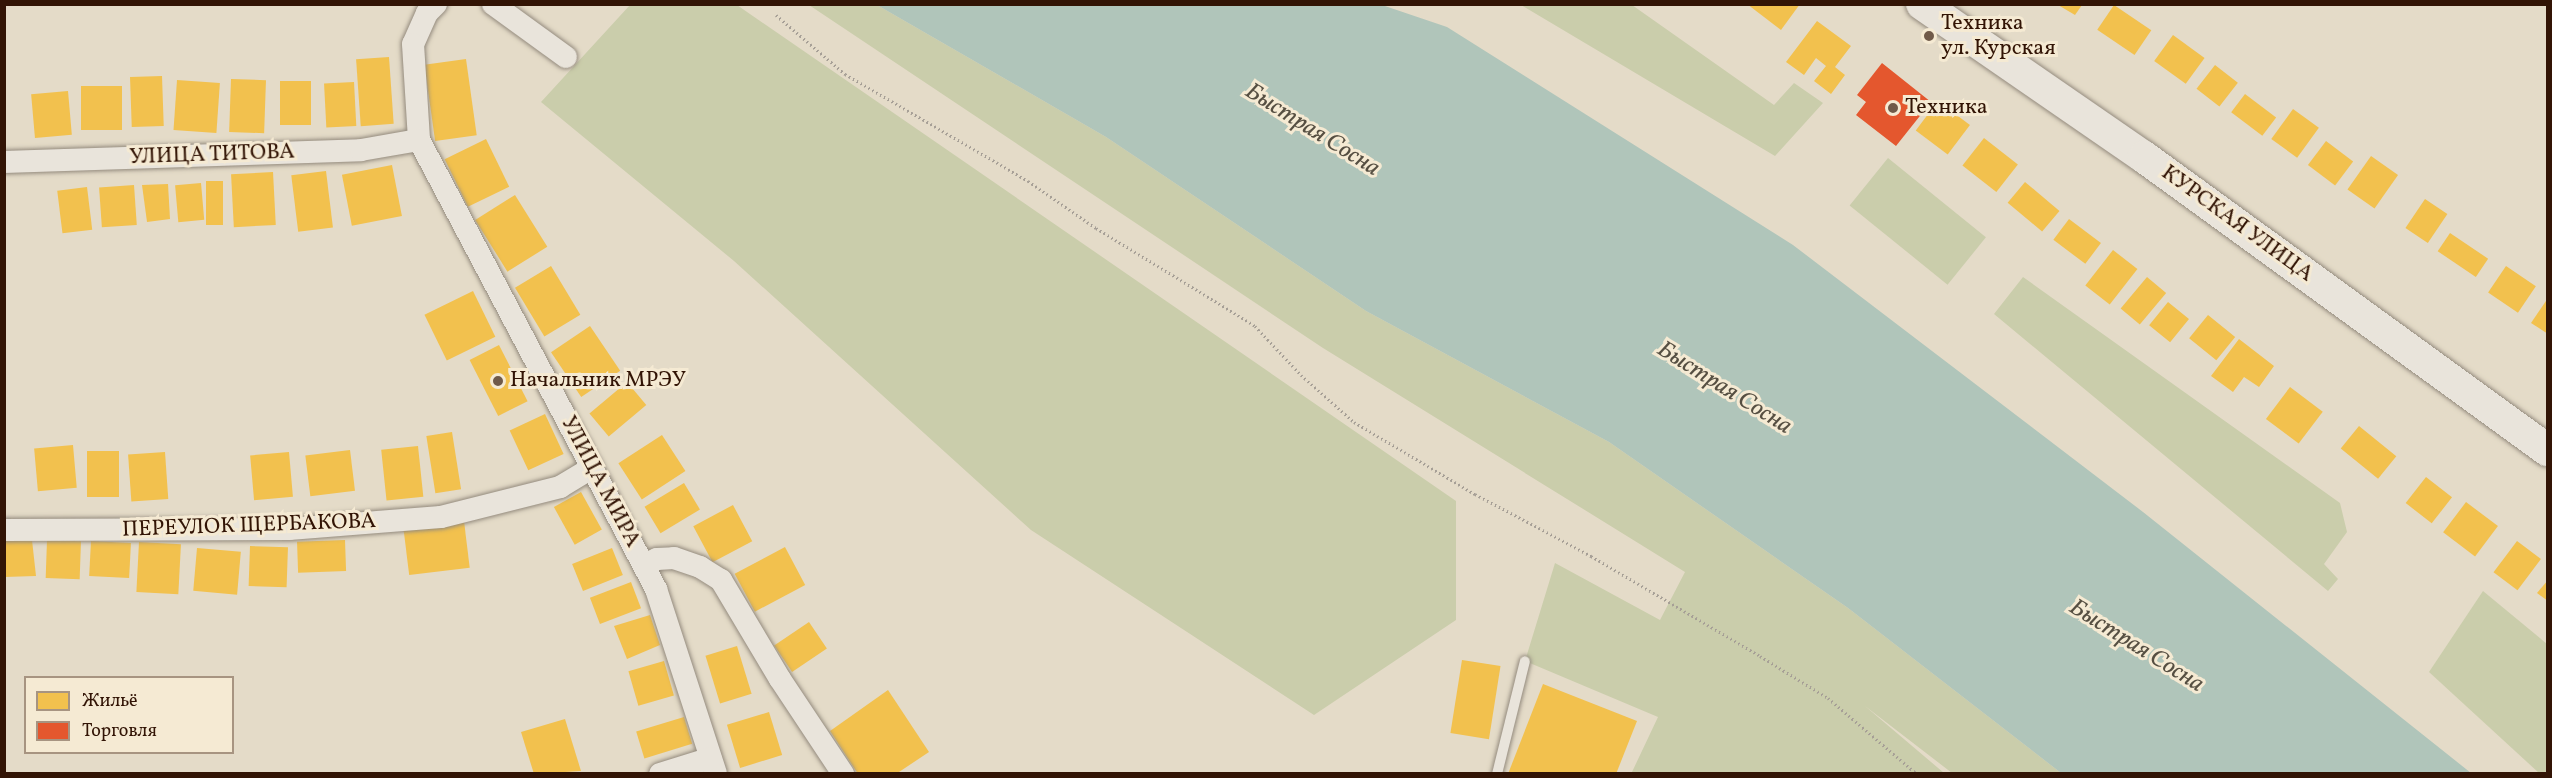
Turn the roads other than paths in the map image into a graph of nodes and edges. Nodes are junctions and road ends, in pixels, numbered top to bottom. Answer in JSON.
{"nodes":[{"id":1,"x":493,"y":4,"type":"edge"},
{"id":2,"x":1922,"y":4,"type":"edge"},
{"id":3,"x":435,"y":5,"type":"edge"},
{"id":4,"x":566,"y":57,"type":"dead end"},
{"id":5,"x":419,"y":140,"type":"junction"},
{"id":6,"x":4,"y":162,"type":"edge"},
{"id":7,"x":2547,"y":450,"type":"edge"},
{"id":8,"x":592,"y":468,"type":"junction"},
{"id":9,"x":4,"y":530,"type":"edge"},
{"id":10,"x":644,"y":566,"type":"junction"},
{"id":11,"x":1524,"y":661,"type":"dead end"},
{"id":12,"x":713,"y":766,"type":"edge"},
{"id":13,"x":660,"y":774,"type":"edge"},
{"id":14,"x":843,"y":774,"type":"edge"},
{"id":15,"x":1497,"y":774,"type":"edge"}],
"edges":[{"from":1,"to":4,"type":"street"},
{"from":2,"to":7,"type":"street","name":"КУРСКАЯ УЛИЦА"},
{"from":3,"to":5,"type":"street"},
{"from":5,"to":6,"type":"street","name":"УЛИЦА ТИТОВА"},
{"from":5,"to":8,"type":"street","name":"УЛИЦА МИРА"},
{"from":8,"to":9,"type":"street","name":"ПЕРЕУЛОК ЩЕРБАКОВА"},
{"from":8,"to":10,"type":"street","name":"УЛИЦА МИРА"},
{"from":10,"to":12,"type":"street","name":"УЛИЦА МИРА"},
{"from":10,"to":14,"type":"street"},
{"from":11,"to":15,"type":"lane"},
{"from":12,"to":13,"type":"street"}]}
